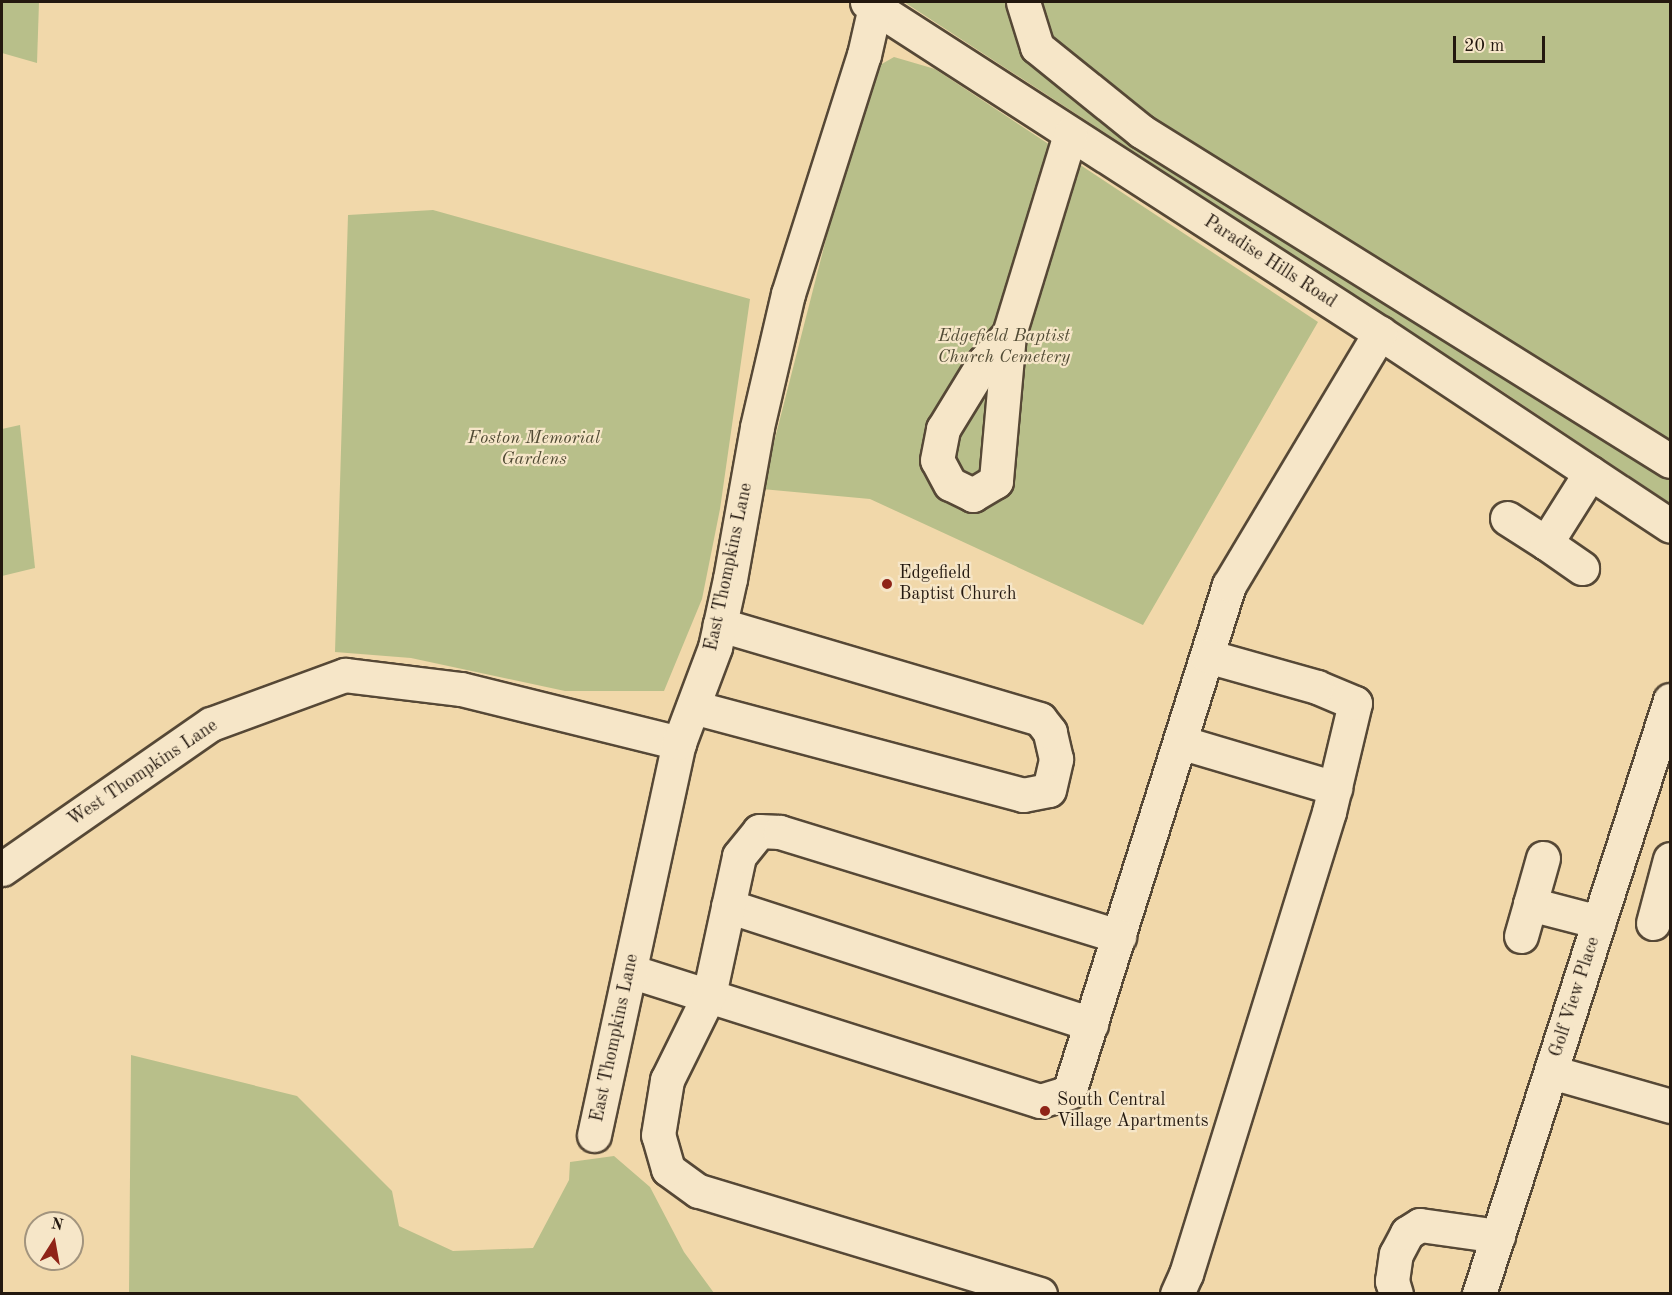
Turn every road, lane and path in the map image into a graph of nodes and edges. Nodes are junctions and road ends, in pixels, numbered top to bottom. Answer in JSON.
{"nodes":[{"id":1,"x":1023,"y":2,"type":"edge"},
{"id":2,"x":872,"y":4,"type":"edge"},
{"id":3,"x":1070,"y":134,"type":"junction"},
{"id":4,"x":1380,"y":333,"type":"junction"},
{"id":5,"x":1008,"y":334,"type":"dead end"},
{"id":6,"x":1671,"y":461,"type":"edge"},
{"id":7,"x":1590,"y":473,"type":"junction"},
{"id":8,"x":1507,"y":518,"type":"dead end"},
{"id":9,"x":1671,"y":526,"type":"edge"},
{"id":10,"x":1546,"y":543,"type":"junction"},
{"id":11,"x":1582,"y":568,"type":"dead end"},
{"id":12,"x":720,"y":625,"type":"junction"},
{"id":13,"x":1207,"y":656,"type":"junction"},
{"id":14,"x":1671,"y":700,"type":"edge"},
{"id":15,"x":693,"y":707,"type":"junction"},
{"id":16,"x":1180,"y":742,"type":"junction"},
{"id":17,"x":679,"y":743,"type":"junction"},
{"id":18,"x":1335,"y":788,"type":"junction"},
{"id":19,"x":1543,"y":858,"type":"dead end"},
{"id":20,"x":1671,"y":859,"type":"edge"},
{"id":21,"x":2,"y":869,"type":"edge"},
{"id":22,"x":1614,"y":877,"type":"junction"},
{"id":23,"x":1661,"y":891,"type":"junction"},
{"id":24,"x":1530,"y":904,"type":"junction"},
{"id":25,"x":728,"y":906,"type":"junction"},
{"id":26,"x":1599,"y":922,"type":"junction"},
{"id":27,"x":1653,"y":923,"type":"dead end"},
{"id":28,"x":1119,"y":936,"type":"junction"},
{"id":29,"x":1521,"y":936,"type":"dead end"},
{"id":30,"x":630,"y":971,"type":"junction"},
{"id":31,"x":709,"y":995,"type":"junction"},
{"id":32,"x":1091,"y":1024,"type":"junction"},
{"id":33,"x":1551,"y":1072,"type":"junction"},
{"id":34,"x":1671,"y":1106,"type":"edge"},
{"id":35,"x":594,"y":1135,"type":"dead end"},
{"id":36,"x":1498,"y":1236,"type":"junction"},
{"id":37,"x":1040,"y":1293,"type":"edge"},
{"id":38,"x":1177,"y":1293,"type":"edge"},
{"id":39,"x":1396,"y":1293,"type":"edge"},
{"id":40,"x":1479,"y":1293,"type":"edge"}],
"edges":[{"from":1,"to":6,"type":"street"},
{"from":2,"to":3,"type":"street","name":"Paradise Hills Road"},
{"from":2,"to":12,"type":"street","name":"East Thompkins Lane"},
{"from":3,"to":4,"type":"street","name":"Paradise Hills Road"},
{"from":3,"to":5,"type":"street"},
{"from":4,"to":7,"type":"street","name":"Paradise Hills Road"},
{"from":4,"to":13,"type":"street"},
{"from":7,"to":9,"type":"street","name":"Paradise Hills Road"},
{"from":7,"to":10,"type":"street"},
{"from":8,"to":10,"type":"street"},
{"from":10,"to":11,"type":"street"},
{"from":12,"to":15,"type":"street","name":"East Thompkins Lane"},
{"from":12,"to":15,"type":"street"},
{"from":13,"to":16,"type":"street"},
{"from":13,"to":18,"type":"street"},
{"from":14,"to":22,"type":"street","name":"Golf View Place"},
{"from":15,"to":17,"type":"street","name":"East Thompkins Lane"},
{"from":16,"to":18,"type":"street"},
{"from":16,"to":28,"type":"street"},
{"from":17,"to":21,"type":"street","name":"West Thompkins Lane"},
{"from":17,"to":30,"type":"street","name":"East Thompkins Lane"},
{"from":18,"to":38,"type":"street"},
{"from":19,"to":24,"type":"street"},
{"from":20,"to":23,"type":"street"},
{"from":22,"to":23,"type":"street"},
{"from":22,"to":26,"type":"street","name":"Golf View Place"},
{"from":23,"to":27,"type":"street"},
{"from":24,"to":26,"type":"street"},
{"from":24,"to":29,"type":"street"},
{"from":25,"to":28,"type":"street"},
{"from":25,"to":31,"type":"street"},
{"from":25,"to":32,"type":"street"},
{"from":26,"to":33,"type":"street","name":"Golf View Place"},
{"from":28,"to":32,"type":"street"},
{"from":30,"to":31,"type":"street"},
{"from":30,"to":35,"type":"street","name":"East Thompkins Lane"},
{"from":31,"to":32,"type":"street"},
{"from":31,"to":37,"type":"street"},
{"from":33,"to":34,"type":"street"},
{"from":33,"to":36,"type":"street","name":"Golf View Place"},
{"from":36,"to":39,"type":"street"},
{"from":36,"to":40,"type":"street","name":"Golf View Place"}]}
